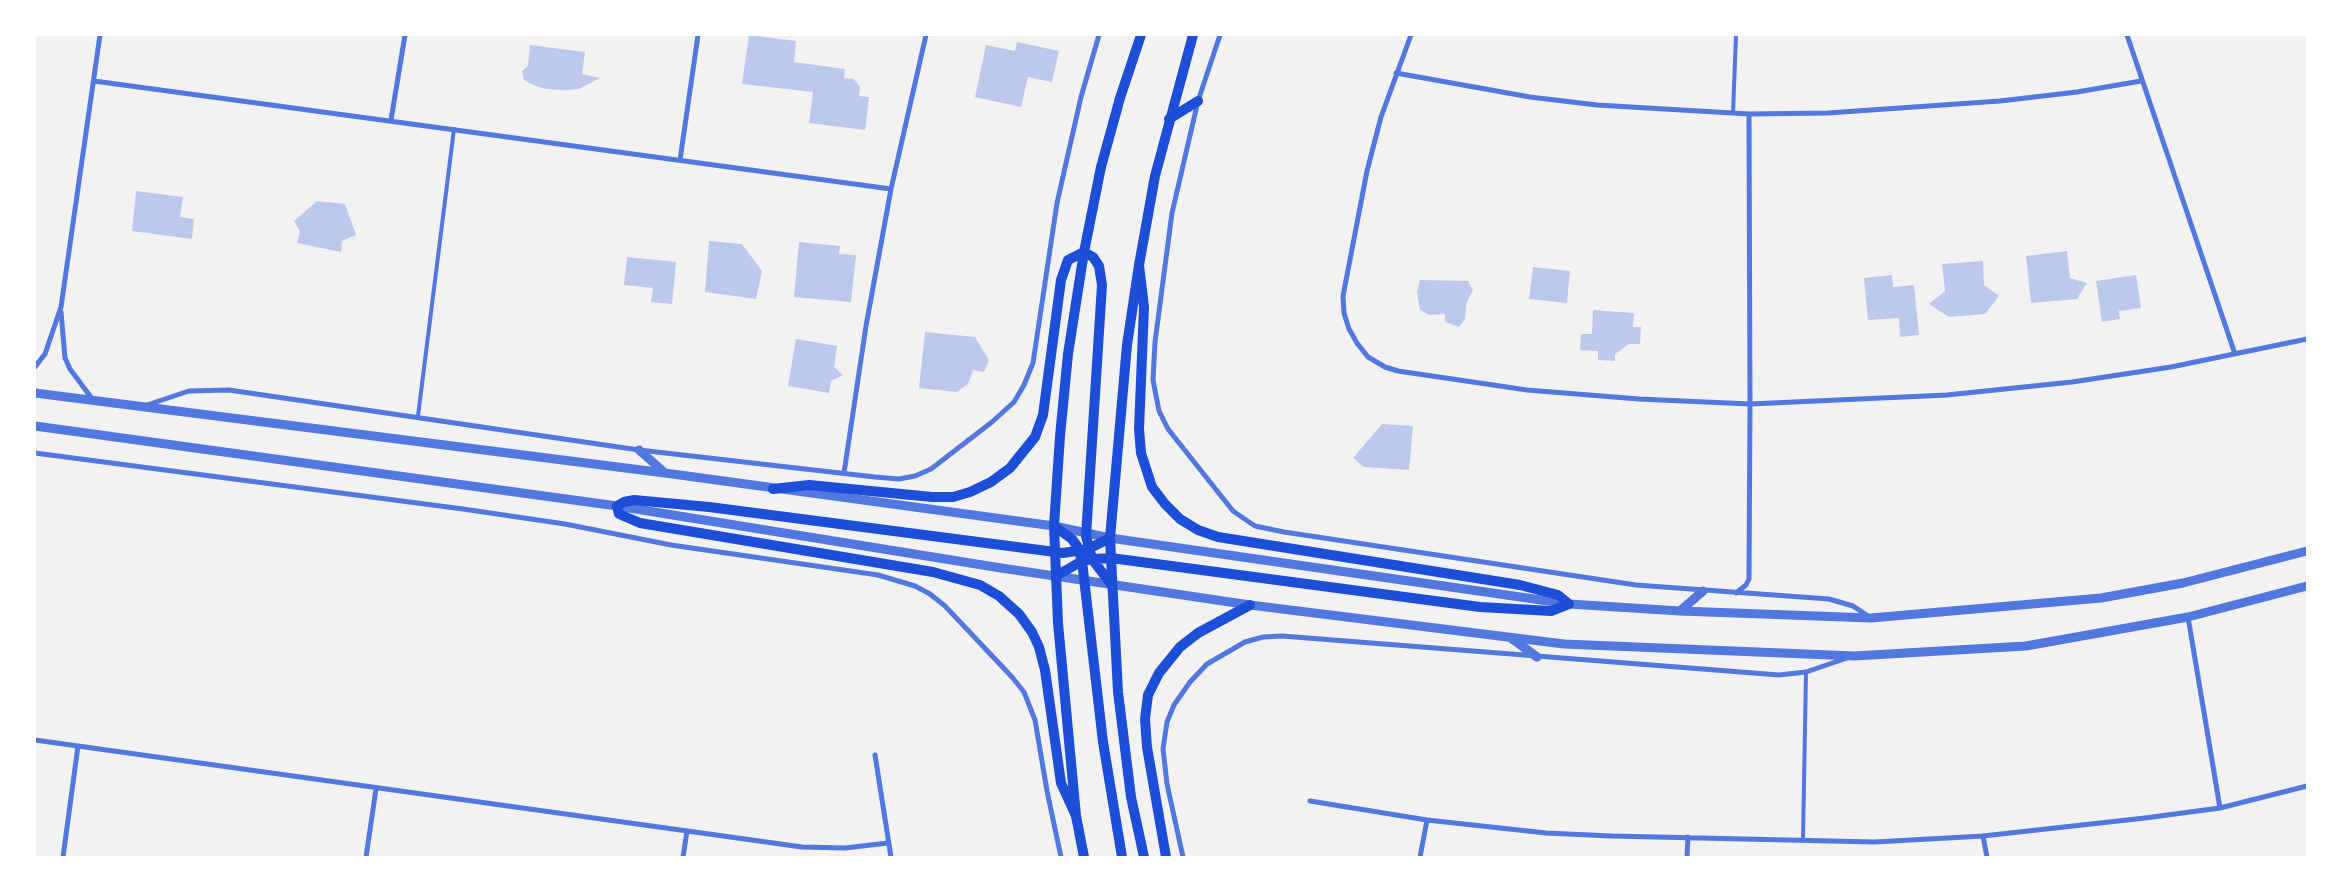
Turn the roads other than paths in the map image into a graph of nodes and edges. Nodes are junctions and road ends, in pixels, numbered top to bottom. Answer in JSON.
{"nodes":[{"id":1,"x":100,"y":35,"type":"edge"},
{"id":2,"x":405,"y":35,"type":"edge"},
{"id":3,"x":698,"y":35,"type":"edge"},
{"id":4,"x":926,"y":35,"type":"edge"},
{"id":5,"x":1099,"y":35,"type":"edge"},
{"id":6,"x":1141,"y":35,"type":"edge"},
{"id":7,"x":1193,"y":35,"type":"edge"},
{"id":8,"x":1220,"y":35,"type":"edge"},
{"id":9,"x":1411,"y":35,"type":"edge"},
{"id":10,"x":1736,"y":35,"type":"edge"},
{"id":11,"x":2126,"y":35,"type":"edge"},
{"id":12,"x":1396,"y":72,"type":"junction"},
{"id":13,"x":2141,"y":80,"type":"junction"},
{"id":14,"x":94,"y":81,"type":"junction"},
{"id":15,"x":1198,"y":101,"type":"junction"},
{"id":16,"x":1733,"y":113,"type":"junction"},
{"id":17,"x":1749,"y":114,"type":"junction"},
{"id":18,"x":1169,"y":119,"type":"junction"},
{"id":19,"x":390,"y":120,"type":"junction"},
{"id":20,"x":454,"y":129,"type":"junction"},
{"id":21,"x":680,"y":160,"type":"junction"},
{"id":22,"x":891,"y":189,"type":"junction"},
{"id":23,"x":1084,"y":252,"type":"junction"},
{"id":24,"x":1139,"y":265,"type":"junction"},
{"id":25,"x":61,"y":307,"type":"junction"},
{"id":26,"x":2307,"y":338,"type":"edge"},
{"id":27,"x":2235,"y":354,"type":"junction"},
{"id":28,"x":35,"y":367,"type":"edge"},
{"id":29,"x":35,"y":393,"type":"edge"},
{"id":30,"x":95,"y":402,"type":"junction"},
{"id":31,"x":1750,"y":404,"type":"junction"},
{"id":32,"x":145,"y":406,"type":"junction"},
{"id":33,"x":418,"y":416,"type":"junction"},
{"id":34,"x":35,"y":426,"type":"edge"},
{"id":35,"x":638,"y":450,"type":"junction"},
{"id":36,"x":35,"y":453,"type":"edge"},
{"id":37,"x":665,"y":473,"type":"junction"},
{"id":38,"x":844,"y":474,"type":"junction"},
{"id":39,"x":773,"y":490,"type":"junction"},
{"id":40,"x":617,"y":506,"type":"junction"},
{"id":41,"x":1054,"y":526,"type":"junction"},
{"id":42,"x":1086,"y":533,"type":"junction"},
{"id":43,"x":1110,"y":538,"type":"junction"},
{"id":44,"x":2307,"y":550,"type":"edge"},
{"id":45,"x":1055,"y":552,"type":"junction"},
{"id":46,"x":1085,"y":555,"type":"junction"},
{"id":47,"x":1111,"y":558,"type":"junction"},
{"id":48,"x":1056,"y":576,"type":"junction"},
{"id":49,"x":1086,"y":581,"type":"junction"},
{"id":50,"x":1111,"y":584,"type":"junction"},
{"id":51,"x":2307,"y":586,"type":"edge"},
{"id":52,"x":1703,"y":591,"type":"junction"},
{"id":53,"x":1736,"y":594,"type":"junction"},
{"id":54,"x":1569,"y":604,"type":"junction"},
{"id":55,"x":1250,"y":605,"type":"junction"},
{"id":56,"x":1680,"y":611,"type":"junction"},
{"id":57,"x":2188,"y":617,"type":"junction"},
{"id":58,"x":1871,"y":618,"type":"junction"},
{"id":59,"x":1511,"y":638,"type":"junction"},
{"id":60,"x":1854,"y":656,"type":"junction"},
{"id":61,"x":1537,"y":657,"type":"junction"},
{"id":62,"x":1806,"y":672,"type":"junction"},
{"id":63,"x":35,"y":740,"type":"edge"},
{"id":64,"x":78,"y":746,"type":"junction"},
{"id":65,"x":875,"y":755,"type":"dead end"},
{"id":66,"x":2307,"y":786,"type":"edge"},
{"id":67,"x":376,"y":789,"type":"junction"},
{"id":68,"x":1310,"y":801,"type":"dead end"},
{"id":69,"x":2220,"y":808,"type":"junction"},
{"id":70,"x":1076,"y":816,"type":"junction"},
{"id":71,"x":1427,"y":820,"type":"junction"},
{"id":72,"x":687,"y":831,"type":"junction"},
{"id":73,"x":1983,"y":836,"type":"junction"},
{"id":74,"x":1688,"y":837,"type":"junction"},
{"id":75,"x":1804,"y":839,"type":"junction"},
{"id":76,"x":888,"y":844,"type":"junction"},
{"id":77,"x":63,"y":857,"type":"edge"},
{"id":78,"x":366,"y":857,"type":"edge"},
{"id":79,"x":683,"y":857,"type":"edge"},
{"id":80,"x":891,"y":857,"type":"edge"},
{"id":81,"x":1061,"y":857,"type":"edge"},
{"id":82,"x":1084,"y":857,"type":"edge"},
{"id":83,"x":1122,"y":857,"type":"edge"},
{"id":84,"x":1144,"y":857,"type":"edge"},
{"id":85,"x":1166,"y":857,"type":"edge"},
{"id":86,"x":1183,"y":857,"type":"edge"},
{"id":87,"x":1420,"y":857,"type":"edge"},
{"id":88,"x":1687,"y":857,"type":"edge"},
{"id":89,"x":1987,"y":857,"type":"edge"}],
"edges":[{"from":1,"to":14,"type":"street"},
{"from":2,"to":19,"type":"street"},
{"from":3,"to":21,"type":"street"},
{"from":4,"to":22,"type":"street"},
{"from":5,"to":38,"type":"street"},
{"from":6,"to":23,"type":"main road"},
{"from":7,"to":18,"type":"main road"},
{"from":8,"to":15,"type":"street"},
{"from":9,"to":12,"type":"street"},
{"from":10,"to":16,"type":"lane"},
{"from":11,"to":13,"type":"street"},
{"from":12,"to":16,"type":"street"},
{"from":12,"to":31,"type":"street"},
{"from":13,"to":17,"type":"street"},
{"from":13,"to":27,"type":"street"},
{"from":14,"to":19,"type":"street"},
{"from":14,"to":25,"type":"street"},
{"from":15,"to":18,"type":"main road"},
{"from":15,"to":52,"type":"street"},
{"from":16,"to":17,"type":"street"},
{"from":17,"to":31,"type":"street"},
{"from":18,"to":24,"type":"main road"},
{"from":19,"to":20,"type":"street"},
{"from":20,"to":21,"type":"street"},
{"from":20,"to":33,"type":"lane"},
{"from":21,"to":22,"type":"street"},
{"from":22,"to":38,"type":"street"},
{"from":23,"to":39,"type":"main road"},
{"from":23,"to":41,"type":"main road"},
{"from":23,"to":42,"type":"main road"},
{"from":24,"to":43,"type":"main road"},
{"from":24,"to":54,"type":"main road"},
{"from":25,"to":28,"type":"street"},
{"from":25,"to":30,"type":"street"},
{"from":26,"to":27,"type":"street"},
{"from":27,"to":31,"type":"street"},
{"from":29,"to":30,"type":"street"},
{"from":30,"to":32,"type":"street"},
{"from":31,"to":53,"type":"street"},
{"from":32,"to":33,"type":"street"},
{"from":32,"to":37,"type":"street"},
{"from":33,"to":35,"type":"street"},
{"from":34,"to":40,"type":"street"},
{"from":35,"to":37,"type":"street"},
{"from":35,"to":38,"type":"street"},
{"from":36,"to":81,"type":"street"},
{"from":37,"to":39,"type":"street"},
{"from":39,"to":41,"type":"street"},
{"from":40,"to":45,"type":"main road"},
{"from":40,"to":48,"type":"street"},
{"from":40,"to":70,"type":"main road"},
{"from":41,"to":42,"type":"street"},
{"from":41,"to":45,"type":"main road"},
{"from":41,"to":46,"type":"main road"},
{"from":42,"to":43,"type":"street"},
{"from":42,"to":46,"type":"main road"},
{"from":43,"to":46,"type":"main road"},
{"from":43,"to":47,"type":"main road"},
{"from":43,"to":54,"type":"street"},
{"from":44,"to":58,"type":"street"},
{"from":45,"to":46,"type":"main road"},
{"from":45,"to":48,"type":"main road"},
{"from":46,"to":47,"type":"main road"},
{"from":46,"to":48,"type":"main road"},
{"from":46,"to":49,"type":"main road"},
{"from":46,"to":50,"type":"main road"},
{"from":47,"to":50,"type":"main road"},
{"from":47,"to":54,"type":"main road"},
{"from":48,"to":49,"type":"street"},
{"from":48,"to":70,"type":"main road"},
{"from":49,"to":50,"type":"street"},
{"from":49,"to":83,"type":"main road"},
{"from":50,"to":55,"type":"street"},
{"from":50,"to":84,"type":"main road"},
{"from":51,"to":57,"type":"street"},
{"from":52,"to":53,"type":"street"},
{"from":52,"to":56,"type":"street"},
{"from":53,"to":58,"type":"street"},
{"from":54,"to":56,"type":"street"},
{"from":55,"to":59,"type":"street"},
{"from":55,"to":85,"type":"main road"},
{"from":56,"to":58,"type":"street"},
{"from":57,"to":60,"type":"street"},
{"from":57,"to":69,"type":"street"},
{"from":59,"to":60,"type":"street"},
{"from":59,"to":61,"type":"street"},
{"from":60,"to":62,"type":"street"},
{"from":61,"to":62,"type":"street"},
{"from":61,"to":86,"type":"street"},
{"from":62,"to":75,"type":"lane"},
{"from":63,"to":64,"type":"street"},
{"from":64,"to":67,"type":"street"},
{"from":64,"to":77,"type":"street"},
{"from":65,"to":76,"type":"street"},
{"from":66,"to":69,"type":"street"},
{"from":67,"to":72,"type":"street"},
{"from":67,"to":78,"type":"street"},
{"from":68,"to":71,"type":"street"},
{"from":69,"to":73,"type":"street"},
{"from":70,"to":82,"type":"main road"},
{"from":71,"to":74,"type":"street"},
{"from":71,"to":87,"type":"street"},
{"from":72,"to":76,"type":"street"},
{"from":72,"to":79,"type":"street"},
{"from":73,"to":75,"type":"street"},
{"from":73,"to":89,"type":"street"},
{"from":74,"to":75,"type":"street"},
{"from":74,"to":88,"type":"street"},
{"from":76,"to":80,"type":"street"}]}
